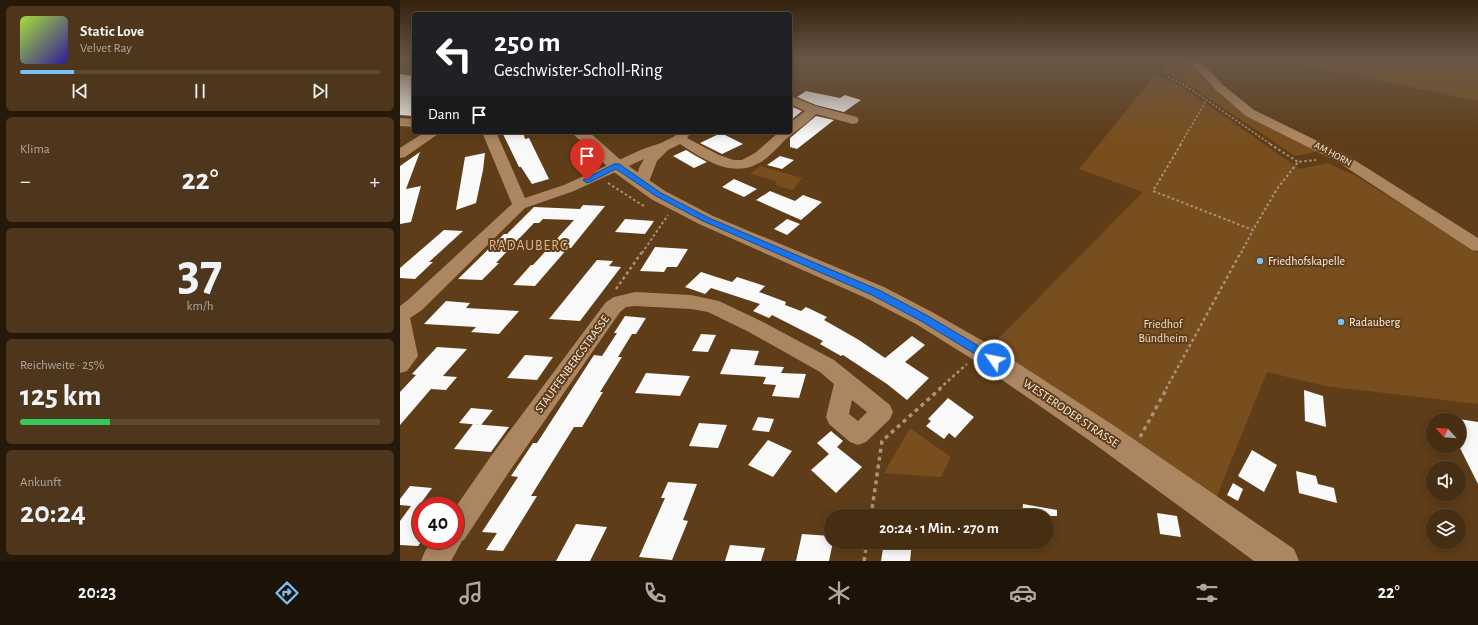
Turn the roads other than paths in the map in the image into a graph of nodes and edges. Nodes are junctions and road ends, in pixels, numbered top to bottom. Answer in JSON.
{"nodes":[{"id":1,"x":1217,"y":85,"type":"edge"},
{"id":2,"x":792,"y":101,"type":"edge"},
{"id":3,"x":812,"y":110,"type":"junction"},
{"id":4,"x":853,"y":120,"type":"dead end"},
{"id":5,"x":400,"y":122,"type":"edge"},
{"id":6,"x":412,"y":123,"type":"edge"},
{"id":7,"x":792,"y":128,"type":"edge"},
{"id":8,"x":431,"y":134,"type":"edge"},
{"id":9,"x":490,"y":134,"type":"edge"},
{"id":10,"x":580,"y":134,"type":"edge"},
{"id":11,"x":785,"y":134,"type":"edge"},
{"id":12,"x":682,"y":136,"type":"edge"},
{"id":13,"x":597,"y":149,"type":"junction"},
{"id":14,"x":650,"y":153,"type":"junction"},
{"id":15,"x":400,"y":154,"type":"edge"},
{"id":16,"x":615,"y":172,"type":"junction"},
{"id":17,"x":645,"y":195,"type":"junction"},
{"id":18,"x":520,"y":205,"type":"junction"},
{"id":19,"x":1478,"y":246,"type":"edge"},
{"id":20,"x":400,"y":315,"type":"edge"},
{"id":21,"x":400,"y":365,"type":"edge"},
{"id":22,"x":845,"y":381,"type":"dead end"},
{"id":23,"x":464,"y":518,"type":"edge"},
{"id":24,"x":443,"y":549,"type":"edge"},
{"id":25,"x":435,"y":561,"type":"edge"},
{"id":26,"x":1282,"y":561,"type":"edge"}],
"edges":[{"from":1,"to":19,"type":"street","name":"AM HORN"},
{"from":2,"to":3,"type":"street"},
{"from":3,"to":4,"type":"street"},
{"from":3,"to":7,"type":"street"},
{"from":5,"to":6,"type":"street"},
{"from":8,"to":15,"type":"street"},
{"from":9,"to":18,"type":"street"},
{"from":10,"to":13,"type":"street","name":"WESTERODER STRASSE"},
{"from":11,"to":12,"type":"street"},
{"from":12,"to":14,"type":"street"},
{"from":13,"to":14,"type":"street"},
{"from":13,"to":16,"type":"street","name":"WESTERODER STRASSE"},
{"from":14,"to":16,"type":"street"},
{"from":14,"to":17,"type":"street"},
{"from":16,"to":17,"type":"street","name":"WESTERODER STRASSE"},
{"from":16,"to":18,"type":"street"},
{"from":17,"to":26,"type":"street","name":"WESTERODER STRASSE"},
{"from":18,"to":20,"type":"street"},
{"from":20,"to":21,"type":"street"},
{"from":22,"to":23,"type":"street","name":"STAUFFENBERGSTRASSE"},
{"from":24,"to":25,"type":"street"}]}
